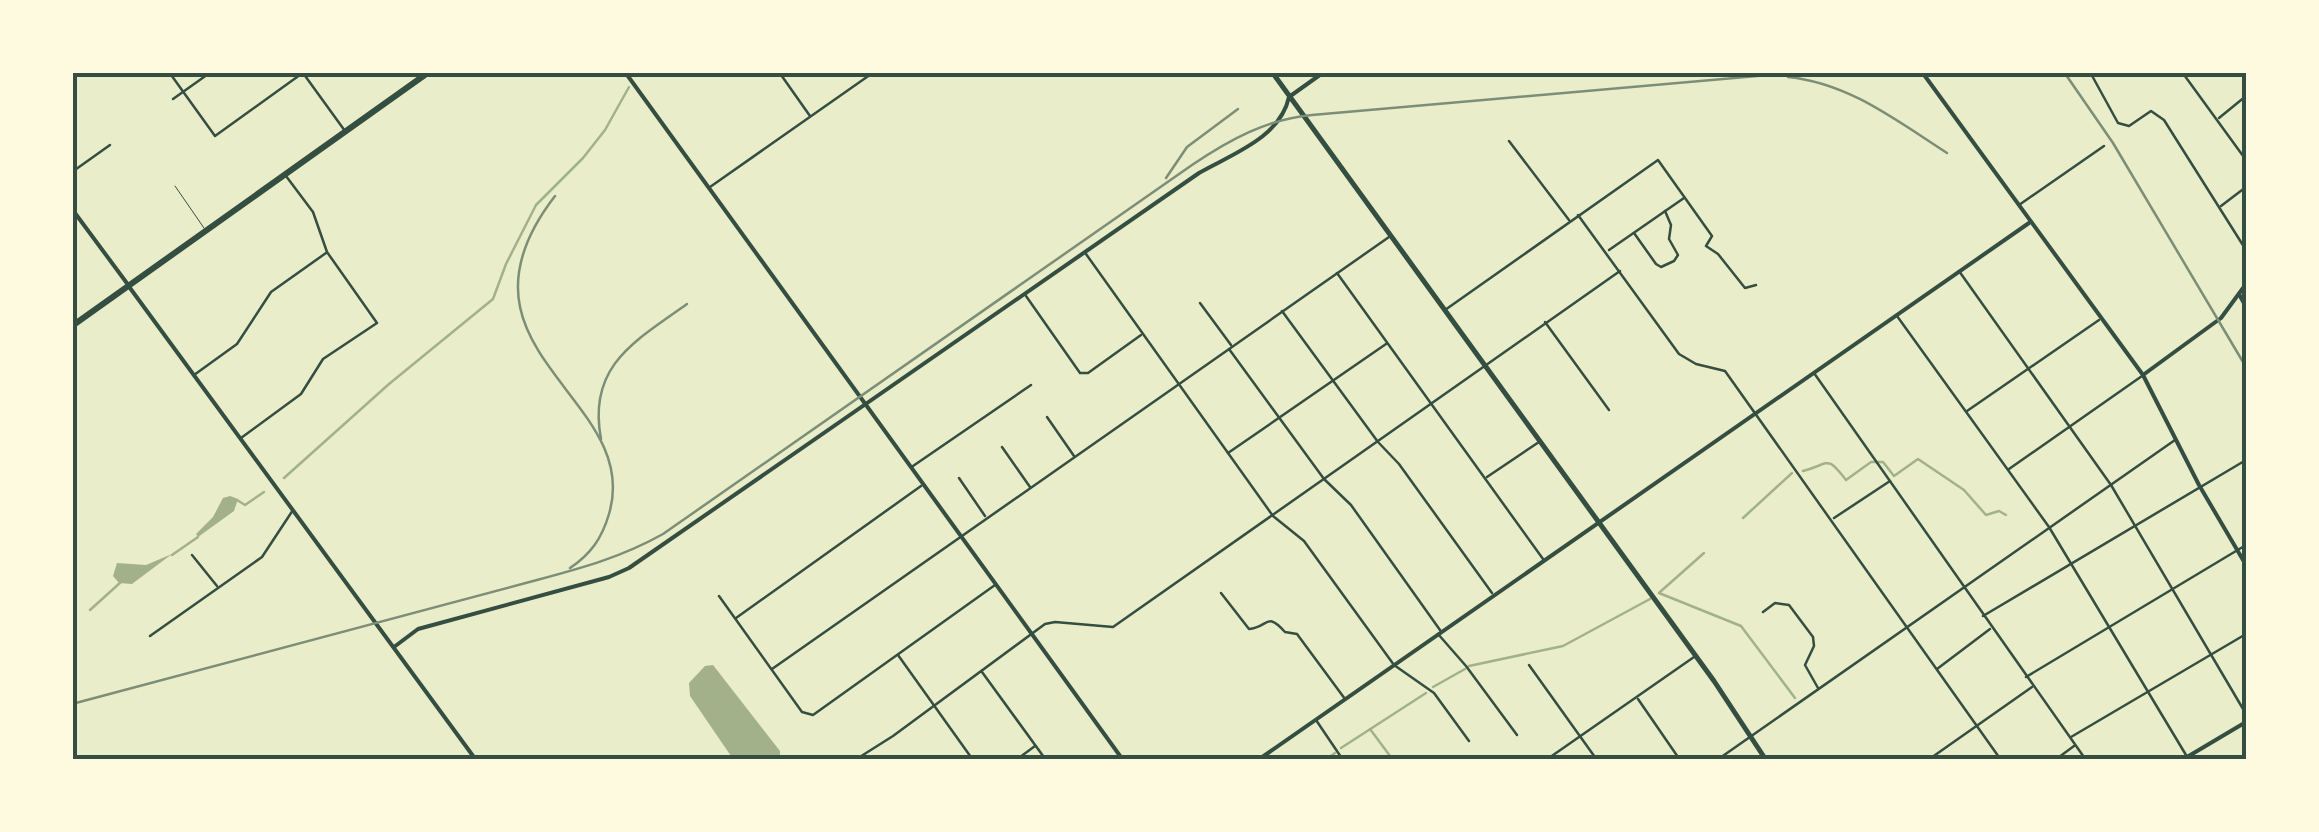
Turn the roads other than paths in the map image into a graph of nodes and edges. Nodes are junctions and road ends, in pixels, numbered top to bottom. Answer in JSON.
{"nodes":[{"id":1,"x":169,"y":72,"type":"edge"},
{"id":2,"x":211,"y":72,"type":"edge"},
{"id":3,"x":428,"y":72,"type":"edge"},
{"id":4,"x":624,"y":72,"type":"edge"},
{"id":5,"x":779,"y":72,"type":"edge"},
{"id":6,"x":874,"y":72,"type":"edge"},
{"id":7,"x":1272,"y":72,"type":"edge"},
{"id":8,"x":1324,"y":72,"type":"edge"},
{"id":9,"x":1922,"y":72,"type":"edge"},
{"id":10,"x":2090,"y":72,"type":"edge"},
{"id":11,"x":2182,"y":72,"type":"edge"},
{"id":12,"x":304,"y":73,"type":"edge"},
{"id":13,"x":867,"y":74,"type":"edge"},
{"id":14,"x":416,"y":77,"type":"edge"},
{"id":15,"x":183,"y":92,"type":"junction"},
{"id":16,"x":2246,"y":96,"type":"edge"},
{"id":17,"x":1289,"y":97,"type":"junction"},
{"id":18,"x":174,"y":99,"type":"dead end"},
{"id":19,"x":811,"y":117,"type":"junction"},
{"id":20,"x":2218,"y":119,"type":"junction"},
{"id":21,"x":346,"y":132,"type":"junction"},
{"id":22,"x":1508,"y":142,"type":"dead end"},
{"id":23,"x":110,"y":145,"type":"dead end"},
{"id":24,"x":2104,"y":146,"type":"dead end"},
{"id":25,"x":2246,"y":160,"type":"edge"},
{"id":26,"x":72,"y":172,"type":"edge"},
{"id":27,"x":285,"y":174,"type":"junction"},
{"id":28,"x":175,"y":186,"type":"dead end"},
{"id":29,"x":2246,"y":186,"type":"edge"},
{"id":30,"x":709,"y":188,"type":"junction"},
{"id":31,"x":1686,"y":197,"type":"junction"},
{"id":32,"x":2018,"y":206,"type":"junction"},
{"id":33,"x":2220,"y":207,"type":"junction"},
{"id":34,"x":72,"y":209,"type":"edge"},
{"id":35,"x":1665,"y":211,"type":"junction"},
{"id":36,"x":1578,"y":215,"type":"junction"},
{"id":37,"x":1570,"y":222,"type":"junction"},
{"id":38,"x":2030,"y":222,"type":"junction"},
{"id":39,"x":206,"y":231,"type":"junction"},
{"id":40,"x":1634,"y":233,"type":"junction"},
{"id":41,"x":1390,"y":236,"type":"junction"},
{"id":42,"x":2246,"y":250,"type":"edge"},
{"id":43,"x":327,"y":252,"type":"junction"},
{"id":44,"x":1606,"y":252,"type":"junction"},
{"id":45,"x":1085,"y":254,"type":"junction"},
{"id":46,"x":1620,"y":271,"type":"junction"},
{"id":47,"x":1959,"y":271,"type":"junction"},
{"id":48,"x":1337,"y":273,"type":"junction"},
{"id":49,"x":1756,"y":284,"type":"dead end"},
{"id":50,"x":2246,"y":284,"type":"edge"},
{"id":51,"x":129,"y":286,"type":"junction"},
{"id":52,"x":2238,"y":293,"type":"junction"},
{"id":53,"x":1025,"y":295,"type":"junction"},
{"id":54,"x":1200,"y":303,"type":"dead end"},
{"id":55,"x":2246,"y":306,"type":"edge"},
{"id":56,"x":1444,"y":310,"type":"junction"},
{"id":57,"x":1282,"y":311,"type":"junction"},
{"id":58,"x":1896,"y":314,"type":"junction"},
{"id":59,"x":2101,"y":319,"type":"junction"},
{"id":60,"x":1545,"y":322,"type":"junction"},
{"id":61,"x":72,"y":326,"type":"edge"},
{"id":62,"x":1142,"y":334,"type":"junction"},
{"id":63,"x":1388,"y":344,"type":"junction"},
{"id":64,"x":1230,"y":348,"type":"junction"},
{"id":65,"x":1485,"y":366,"type":"junction"},
{"id":66,"x":2029,"y":369,"type":"junction"},
{"id":67,"x":1814,"y":372,"type":"junction"},
{"id":68,"x":2143,"y":375,"type":"junction"},
{"id":69,"x":193,"y":376,"type":"junction"},
{"id":70,"x":1333,"y":380,"type":"junction"},
{"id":71,"x":1177,"y":384,"type":"junction"},
{"id":72,"x":1031,"y":385,"type":"dead end"},
{"id":73,"x":865,"y":405,"type":"junction"},
{"id":74,"x":1432,"y":405,"type":"junction"},
{"id":75,"x":1609,"y":410,"type":"dead end"},
{"id":76,"x":1967,"y":411,"type":"junction"},
{"id":77,"x":1755,"y":413,"type":"junction"},
{"id":78,"x":1047,"y":417,"type":"dead end"},
{"id":79,"x":1279,"y":418,"type":"junction"},
{"id":80,"x":2071,"y":426,"type":"junction"},
{"id":81,"x":241,"y":438,"type":"junction"},
{"id":82,"x":2176,"y":439,"type":"junction"},
{"id":83,"x":1378,"y":442,"type":"junction"},
{"id":84,"x":1540,"y":442,"type":"junction"},
{"id":85,"x":1002,"y":447,"type":"dead end"},
{"id":86,"x":1227,"y":454,"type":"junction"},
{"id":87,"x":1074,"y":456,"type":"junction"},
{"id":88,"x":2246,"y":460,"type":"edge"},
{"id":89,"x":910,"y":468,"type":"junction"},
{"id":90,"x":2009,"y":470,"type":"junction"},
{"id":91,"x":959,"y":478,"type":"dead end"},
{"id":92,"x":1485,"y":479,"type":"junction"},
{"id":93,"x":1324,"y":480,"type":"junction"},
{"id":94,"x":1891,"y":480,"type":"junction"},
{"id":95,"x":922,"y":485,"type":"junction"},
{"id":96,"x":2111,"y":485,"type":"junction"},
{"id":97,"x":1030,"y":486,"type":"junction"},
{"id":98,"x":2202,"y":489,"type":"junction"},
{"id":99,"x":294,"y":509,"type":"junction"},
{"id":100,"x":1273,"y":516,"type":"junction"},
{"id":101,"x":986,"y":517,"type":"junction"},
{"id":102,"x":1832,"y":520,"type":"junction"},
{"id":103,"x":1598,"y":522,"type":"junction"},
{"id":104,"x":2134,"y":526,"type":"junction"},
{"id":105,"x":2049,"y":527,"type":"junction"},
{"id":106,"x":959,"y":535,"type":"junction"},
{"id":107,"x":2246,"y":545,"type":"edge"},
{"id":108,"x":2238,"y":550,"type":"junction"},
{"id":109,"x":192,"y":555,"type":"dead end"},
{"id":110,"x":1544,"y":560,"type":"junction"},
{"id":111,"x":2071,"y":564,"type":"junction"},
{"id":112,"x":2246,"y":565,"type":"edge"},
{"id":113,"x":996,"y":585,"type":"junction"},
{"id":114,"x":1964,"y":587,"type":"junction"},
{"id":115,"x":218,"y":588,"type":"junction"},
{"id":116,"x":2173,"y":590,"type":"junction"},
{"id":117,"x":1222,"y":593,"type":"dead end"},
{"id":118,"x":1493,"y":594,"type":"junction"},
{"id":119,"x":719,"y":596,"type":"dead end"},
{"id":120,"x":1763,"y":612,"type":"dead end"},
{"id":121,"x":1983,"y":616,"type":"junction"},
{"id":122,"x":736,"y":618,"type":"junction"},
{"id":123,"x":1908,"y":628,"type":"junction"},
{"id":124,"x":1991,"y":628,"type":"junction"},
{"id":125,"x":2110,"y":628,"type":"junction"},
{"id":126,"x":1439,"y":633,"type":"junction"},
{"id":127,"x":1031,"y":634,"type":"junction"},
{"id":128,"x":2246,"y":634,"type":"edge"},
{"id":129,"x":150,"y":636,"type":"dead end"},
{"id":130,"x":394,"y":647,"type":"junction"},
{"id":131,"x":2212,"y":654,"type":"junction"},
{"id":132,"x":898,"y":655,"type":"junction"},
{"id":133,"x":1696,"y":656,"type":"junction"},
{"id":134,"x":1394,"y":665,"type":"junction"},
{"id":135,"x":1529,"y":665,"type":"dead end"},
{"id":136,"x":772,"y":668,"type":"junction"},
{"id":137,"x":1937,"y":668,"type":"junction"},
{"id":138,"x":982,"y":671,"type":"junction"},
{"id":139,"x":2026,"y":676,"type":"junction"},
{"id":140,"x":2033,"y":686,"type":"junction"},
{"id":141,"x":1819,"y":689,"type":"junction"},
{"id":142,"x":2149,"y":692,"type":"junction"},
{"id":143,"x":1636,"y":698,"type":"junction"},
{"id":144,"x":1345,"y":699,"type":"junction"},
{"id":145,"x":934,"y":706,"type":"junction"},
{"id":146,"x":2246,"y":714,"type":"edge"},
{"id":147,"x":1316,"y":719,"type":"junction"},
{"id":148,"x":2246,"y":722,"type":"edge"},
{"id":149,"x":1977,"y":725,"type":"junction"},
{"id":150,"x":1516,"y":735,"type":"dead end"},
{"id":151,"x":1580,"y":736,"type":"junction"},
{"id":152,"x":1751,"y":736,"type":"junction"},
{"id":153,"x":2070,"y":738,"type":"junction"},
{"id":154,"x":1468,"y":741,"type":"dead end"},
{"id":155,"x":1036,"y":745,"type":"junction"},
{"id":156,"x":2076,"y":745,"type":"junction"},
{"id":157,"x":2186,"y":759,"type":"edge"},
{"id":158,"x":476,"y":760,"type":"edge"},
{"id":159,"x":854,"y":760,"type":"edge"},
{"id":160,"x":973,"y":760,"type":"edge"},
{"id":161,"x":1016,"y":760,"type":"edge"},
{"id":162,"x":1046,"y":760,"type":"edge"},
{"id":163,"x":1123,"y":760,"type":"edge"},
{"id":164,"x":1258,"y":760,"type":"edge"},
{"id":165,"x":1344,"y":760,"type":"edge"},
{"id":166,"x":1546,"y":760,"type":"edge"},
{"id":167,"x":1596,"y":760,"type":"edge"},
{"id":168,"x":1680,"y":760,"type":"edge"},
{"id":169,"x":1717,"y":760,"type":"edge"},
{"id":170,"x":1766,"y":760,"type":"edge"},
{"id":171,"x":1928,"y":760,"type":"edge"},
{"id":172,"x":2002,"y":760,"type":"edge"},
{"id":173,"x":2055,"y":760,"type":"edge"},
{"id":174,"x":2086,"y":760,"type":"edge"}],
"edges":[{"from":1,"to":15,"type":"street"},
{"from":2,"to":15,"type":"street"},
{"from":3,"to":14,"type":"highway"},
{"from":4,"to":30,"type":"main road"},
{"from":5,"to":19,"type":"street"},
{"from":6,"to":13,"type":"street"},
{"from":7,"to":17,"type":"main road"},
{"from":8,"to":17,"type":"main road"},
{"from":9,"to":32,"type":"main road"},
{"from":10,"to":33,"type":"street"},
{"from":11,"to":20,"type":"street"},
{"from":12,"to":15,"type":"street"},
{"from":12,"to":21,"type":"street"},
{"from":13,"to":19,"type":"street"},
{"from":14,"to":21,"type":"highway"},
{"from":15,"to":18,"type":"street"},
{"from":16,"to":20,"type":"street"},
{"from":17,"to":41,"type":"main road"},
{"from":17,"to":45,"type":"main road"},
{"from":19,"to":30,"type":"street"},
{"from":20,"to":25,"type":"street"},
{"from":21,"to":27,"type":"highway"},
{"from":22,"to":37,"type":"street"},
{"from":23,"to":26,"type":"street"},
{"from":24,"to":32,"type":"street"},
{"from":27,"to":39,"type":"highway"},
{"from":27,"to":43,"type":"street"},
{"from":28,"to":39,"type":"lane"},
{"from":29,"to":33,"type":"street"},
{"from":30,"to":73,"type":"main road"},
{"from":31,"to":35,"type":"street"},
{"from":31,"to":36,"type":"street"},
{"from":31,"to":49,"type":"street"},
{"from":32,"to":38,"type":"main road"},
{"from":33,"to":42,"type":"street"},
{"from":34,"to":51,"type":"main road"},
{"from":35,"to":40,"type":"street"},
{"from":35,"to":40,"type":"street"},
{"from":36,"to":37,"type":"street"},
{"from":36,"to":44,"type":"street"},
{"from":37,"to":56,"type":"street"},
{"from":38,"to":47,"type":"main road"},
{"from":38,"to":59,"type":"main road"},
{"from":39,"to":51,"type":"highway"},
{"from":40,"to":44,"type":"street"},
{"from":41,"to":48,"type":"street"},
{"from":41,"to":56,"type":"main road"},
{"from":43,"to":69,"type":"street"},
{"from":43,"to":81,"type":"street"},
{"from":44,"to":46,"type":"street"},
{"from":45,"to":53,"type":"main road"},
{"from":45,"to":62,"type":"street"},
{"from":46,"to":60,"type":"street"},
{"from":46,"to":77,"type":"street"},
{"from":47,"to":58,"type":"main road"},
{"from":47,"to":66,"type":"street"},
{"from":48,"to":57,"type":"street"},
{"from":48,"to":63,"type":"street"},
{"from":50,"to":52,"type":"main road"},
{"from":51,"to":61,"type":"highway"},
{"from":51,"to":69,"type":"main road"},
{"from":52,"to":55,"type":"main road"},
{"from":52,"to":68,"type":"main road"},
{"from":53,"to":62,"type":"street"},
{"from":53,"to":73,"type":"main road"},
{"from":54,"to":64,"type":"street"},
{"from":56,"to":65,"type":"main road"},
{"from":57,"to":64,"type":"street"},
{"from":57,"to":70,"type":"street"},
{"from":58,"to":67,"type":"main road"},
{"from":58,"to":76,"type":"street"},
{"from":59,"to":66,"type":"street"},
{"from":59,"to":68,"type":"main road"},
{"from":60,"to":65,"type":"street"},
{"from":60,"to":75,"type":"street"},
{"from":62,"to":71,"type":"street"},
{"from":63,"to":70,"type":"street"},
{"from":63,"to":74,"type":"street"},
{"from":64,"to":71,"type":"street"},
{"from":64,"to":79,"type":"street"},
{"from":65,"to":74,"type":"street"},
{"from":65,"to":84,"type":"main road"},
{"from":66,"to":76,"type":"street"},
{"from":66,"to":80,"type":"street"},
{"from":67,"to":77,"type":"main road"},
{"from":67,"to":94,"type":"street"},
{"from":68,"to":80,"type":"street"},
{"from":68,"to":82,"type":"main road"},
{"from":69,"to":81,"type":"main road"},
{"from":70,"to":79,"type":"street"},
{"from":70,"to":83,"type":"street"},
{"from":71,"to":86,"type":"street"},
{"from":71,"to":87,"type":"street"},
{"from":72,"to":89,"type":"street"},
{"from":73,"to":89,"type":"main road"},
{"from":73,"to":130,"type":"main road"},
{"from":74,"to":83,"type":"street"},
{"from":74,"to":92,"type":"street"},
{"from":76,"to":90,"type":"street"},
{"from":77,"to":102,"type":"street"},
{"from":77,"to":103,"type":"main road"},
{"from":78,"to":87,"type":"street"},
{"from":79,"to":86,"type":"street"},
{"from":79,"to":93,"type":"street"},
{"from":80,"to":90,"type":"street"},
{"from":80,"to":96,"type":"street"},
{"from":81,"to":99,"type":"main road"},
{"from":82,"to":96,"type":"street"},
{"from":82,"to":98,"type":"main road"},
{"from":83,"to":93,"type":"street"},
{"from":83,"to":118,"type":"street"},
{"from":84,"to":92,"type":"street"},
{"from":84,"to":103,"type":"main road"},
{"from":85,"to":97,"type":"street"},
{"from":86,"to":100,"type":"street"},
{"from":87,"to":97,"type":"street"},
{"from":88,"to":98,"type":"street"},
{"from":89,"to":95,"type":"main road"},
{"from":90,"to":105,"type":"street"},
{"from":91,"to":101,"type":"street"},
{"from":92,"to":110,"type":"street"},
{"from":93,"to":100,"type":"street"},
{"from":93,"to":126,"type":"street"},
{"from":94,"to":102,"type":"street"},
{"from":94,"to":114,"type":"street"},
{"from":95,"to":106,"type":"main road"},
{"from":95,"to":122,"type":"street"},
{"from":96,"to":104,"type":"street"},
{"from":96,"to":105,"type":"street"},
{"from":97,"to":101,"type":"street"},
{"from":98,"to":104,"type":"street"},
{"from":98,"to":108,"type":"main road"},
{"from":99,"to":115,"type":"street"},
{"from":99,"to":130,"type":"main road"},
{"from":100,"to":127,"type":"street"},
{"from":100,"to":134,"type":"street"},
{"from":101,"to":106,"type":"street"},
{"from":102,"to":123,"type":"street"},
{"from":103,"to":110,"type":"main road"},
{"from":103,"to":133,"type":"main road"},
{"from":104,"to":111,"type":"street"},
{"from":104,"to":116,"type":"street"},
{"from":105,"to":111,"type":"street"},
{"from":105,"to":114,"type":"street"},
{"from":106,"to":113,"type":"main road"},
{"from":106,"to":136,"type":"street"},
{"from":107,"to":108,"type":"street"},
{"from":108,"to":112,"type":"main road"},
{"from":108,"to":116,"type":"street"},
{"from":109,"to":115,"type":"street"},
{"from":110,"to":118,"type":"main road"},
{"from":111,"to":121,"type":"street"},
{"from":111,"to":125,"type":"street"},
{"from":113,"to":127,"type":"main road"},
{"from":113,"to":132,"type":"street"},
{"from":114,"to":121,"type":"street"},
{"from":114,"to":123,"type":"street"},
{"from":115,"to":129,"type":"street"},
{"from":116,"to":125,"type":"street"},
{"from":116,"to":131,"type":"street"},
{"from":117,"to":144,"type":"street"},
{"from":118,"to":126,"type":"main road"},
{"from":119,"to":122,"type":"street"},
{"from":120,"to":141,"type":"street"},
{"from":121,"to":124,"type":"street"},
{"from":122,"to":136,"type":"street"},
{"from":123,"to":137,"type":"street"},
{"from":123,"to":141,"type":"street"},
{"from":124,"to":137,"type":"street"},
{"from":124,"to":139,"type":"street"},
{"from":125,"to":139,"type":"street"},
{"from":125,"to":142,"type":"street"},
{"from":126,"to":134,"type":"main road"},
{"from":126,"to":150,"type":"street"},
{"from":127,"to":138,"type":"street"},
{"from":127,"to":163,"type":"main road"},
{"from":128,"to":131,"type":"street"},
{"from":130,"to":158,"type":"main road"},
{"from":131,"to":142,"type":"street"},
{"from":131,"to":146,"type":"street"},
{"from":132,"to":136,"type":"street"},
{"from":132,"to":145,"type":"street"},
{"from":133,"to":143,"type":"street"},
{"from":133,"to":152,"type":"main road"},
{"from":134,"to":144,"type":"main road"},
{"from":134,"to":154,"type":"street"},
{"from":135,"to":151,"type":"street"},
{"from":137,"to":149,"type":"street"},
{"from":138,"to":145,"type":"street"},
{"from":138,"to":155,"type":"street"},
{"from":139,"to":140,"type":"street"},
{"from":140,"to":149,"type":"street"},
{"from":140,"to":153,"type":"street"},
{"from":141,"to":152,"type":"street"},
{"from":142,"to":153,"type":"street"},
{"from":142,"to":157,"type":"street"},
{"from":143,"to":151,"type":"street"},
{"from":143,"to":168,"type":"street"},
{"from":144,"to":147,"type":"main road"},
{"from":145,"to":159,"type":"street"},
{"from":145,"to":160,"type":"street"},
{"from":147,"to":164,"type":"main road"},
{"from":147,"to":165,"type":"street"},
{"from":148,"to":157,"type":"main road"},
{"from":149,"to":171,"type":"street"},
{"from":149,"to":172,"type":"street"},
{"from":151,"to":166,"type":"street"},
{"from":151,"to":167,"type":"street"},
{"from":152,"to":169,"type":"street"},
{"from":152,"to":170,"type":"main road"},
{"from":153,"to":156,"type":"street"},
{"from":155,"to":161,"type":"street"},
{"from":155,"to":162,"type":"street"},
{"from":156,"to":173,"type":"street"},
{"from":156,"to":174,"type":"street"}]}
